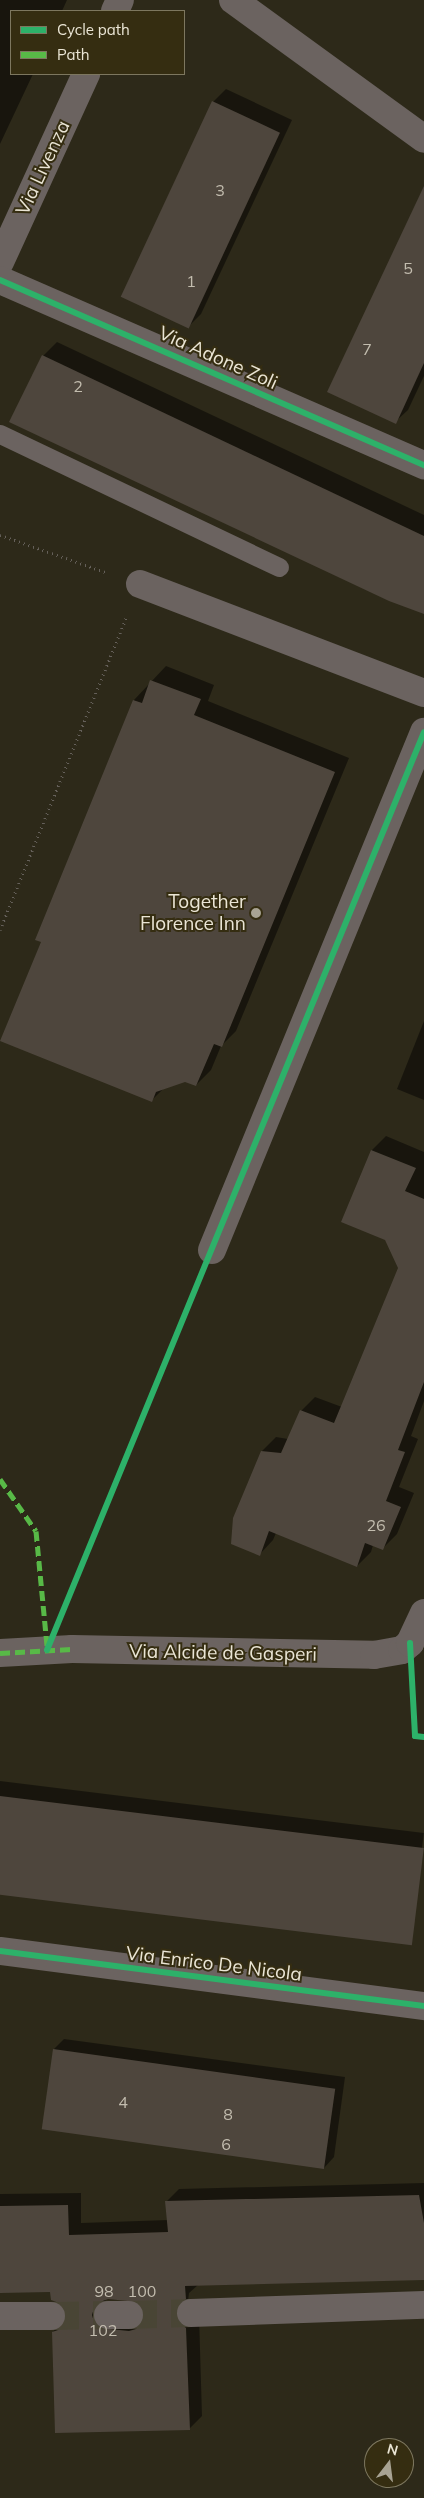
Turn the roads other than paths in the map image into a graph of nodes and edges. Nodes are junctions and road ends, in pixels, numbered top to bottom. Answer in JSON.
{"nodes":[{"id":1,"x":233,"y":0,"type":"edge"},
{"id":2,"x":86,"y":75,"type":"edge"},
{"id":3,"x":424,"y":139,"type":"edge"},
{"id":4,"x":0,"y":262,"type":"edge"},
{"id":5,"x":0,"y":280,"type":"edge"},
{"id":6,"x":0,"y":434,"type":"edge"},
{"id":7,"x":424,"y":464,"type":"edge"},
{"id":8,"x":279,"y":567,"type":"dead end"},
{"id":9,"x":140,"y":584,"type":"road end"},
{"id":10,"x":424,"y":693,"type":"edge"},
{"id":11,"x":424,"y":732,"type":"edge"},
{"id":12,"x":212,"y":1250,"type":"dead end"},
{"id":13,"x":424,"y":1613,"type":"edge"},
{"id":14,"x":0,"y":1653,"type":"edge"},
{"id":15,"x":0,"y":1951,"type":"edge"},
{"id":16,"x":424,"y":2006,"type":"edge"},
{"id":17,"x":424,"y":2305,"type":"edge"},
{"id":18,"x":191,"y":2313,"type":"tunnel mouth"},
{"id":19,"x":0,"y":2316,"type":"edge"},
{"id":20,"x":51,"y":2316,"type":"tunnel mouth"}],
"edges":[{"from":1,"to":3,"type":"street"},
{"from":2,"to":4,"type":"street","name":"Via Livenza"},
{"from":5,"to":7,"type":"street","name":"Via Adone Zoli"},
{"from":6,"to":8,"type":"lane"},
{"from":9,"to":10,"type":"street"},
{"from":11,"to":12,"type":"street"},
{"from":13,"to":14,"type":"street","name":"Via Alcide de Gasperi"},
{"from":15,"to":16,"type":"street","name":"Via Enrico De Nicola"},
{"from":17,"to":18,"type":"street"},
{"from":19,"to":20,"type":"street"}]}
